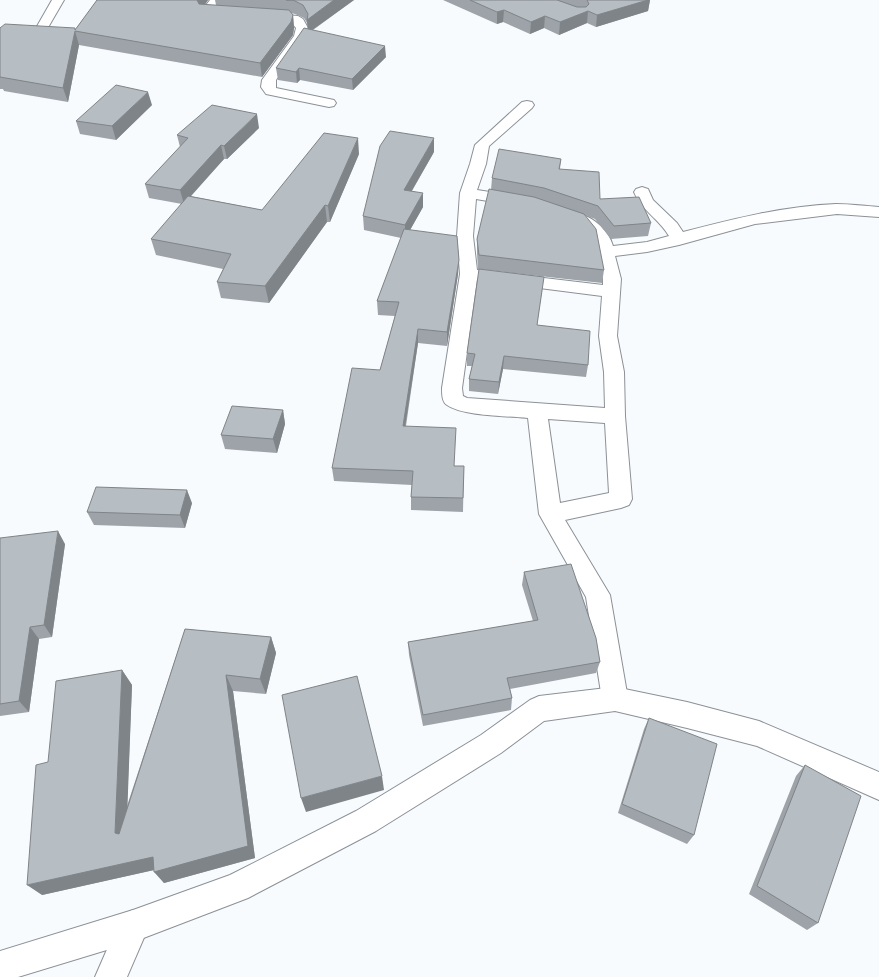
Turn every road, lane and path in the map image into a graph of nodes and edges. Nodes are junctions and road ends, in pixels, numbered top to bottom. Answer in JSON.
{"nodes":[{"id":1,"x":58,"y":0,"type":"edge"},
{"id":2,"x":216,"y":0,"type":"edge"},
{"id":3,"x":236,"y":16,"type":"edge"},
{"id":4,"x":251,"y":16,"type":"edge"},
{"id":5,"x":42,"y":28,"type":"edge"},
{"id":6,"x":329,"y":103,"type":"dead end"},
{"id":7,"x":527,"y":104,"type":"dead end"},
{"id":8,"x":642,"y":192,"type":"dead end"},
{"id":9,"x":468,"y":193,"type":"junction"},
{"id":10,"x":879,"y":212,"type":"edge"},
{"id":11,"x":679,"y":240,"type":"junction"},
{"id":12,"x":605,"y":252,"type":"junction"},
{"id":13,"x":470,"y":274,"type":"junction"},
{"id":14,"x":611,"y":292,"type":"junction"},
{"id":15,"x":537,"y":411,"type":"junction"},
{"id":16,"x":614,"y":416,"type":"junction"},
{"id":17,"x":550,"y":514,"type":"junction"},
{"id":18,"x":615,"y":699,"type":"junction"},
{"id":19,"x":879,"y":786,"type":"edge"},
{"id":20,"x":133,"y":926,"type":"junction"},
{"id":21,"x":0,"y":967,"type":"edge"},
{"id":22,"x":111,"y":977,"type":"edge"}],
"edges":[{"from":1,"to":5,"type":"street"},
{"from":2,"to":3,"type":"street"},
{"from":4,"to":6,"type":"street"},
{"from":7,"to":9,"type":"street"},
{"from":8,"to":11,"type":"street"},
{"from":9,"to":12,"type":"street"},
{"from":9,"to":13,"type":"street"},
{"from":10,"to":11,"type":"street"},
{"from":11,"to":12,"type":"street"},
{"from":12,"to":14,"type":"street"},
{"from":13,"to":14,"type":"street"},
{"from":13,"to":15,"type":"street"},
{"from":14,"to":16,"type":"street"},
{"from":15,"to":16,"type":"street"},
{"from":15,"to":17,"type":"street"},
{"from":16,"to":17,"type":"street"},
{"from":17,"to":18,"type":"street"},
{"from":18,"to":19,"type":"street"},
{"from":18,"to":20,"type":"street"},
{"from":20,"to":21,"type":"street"},
{"from":20,"to":22,"type":"street"}]}
